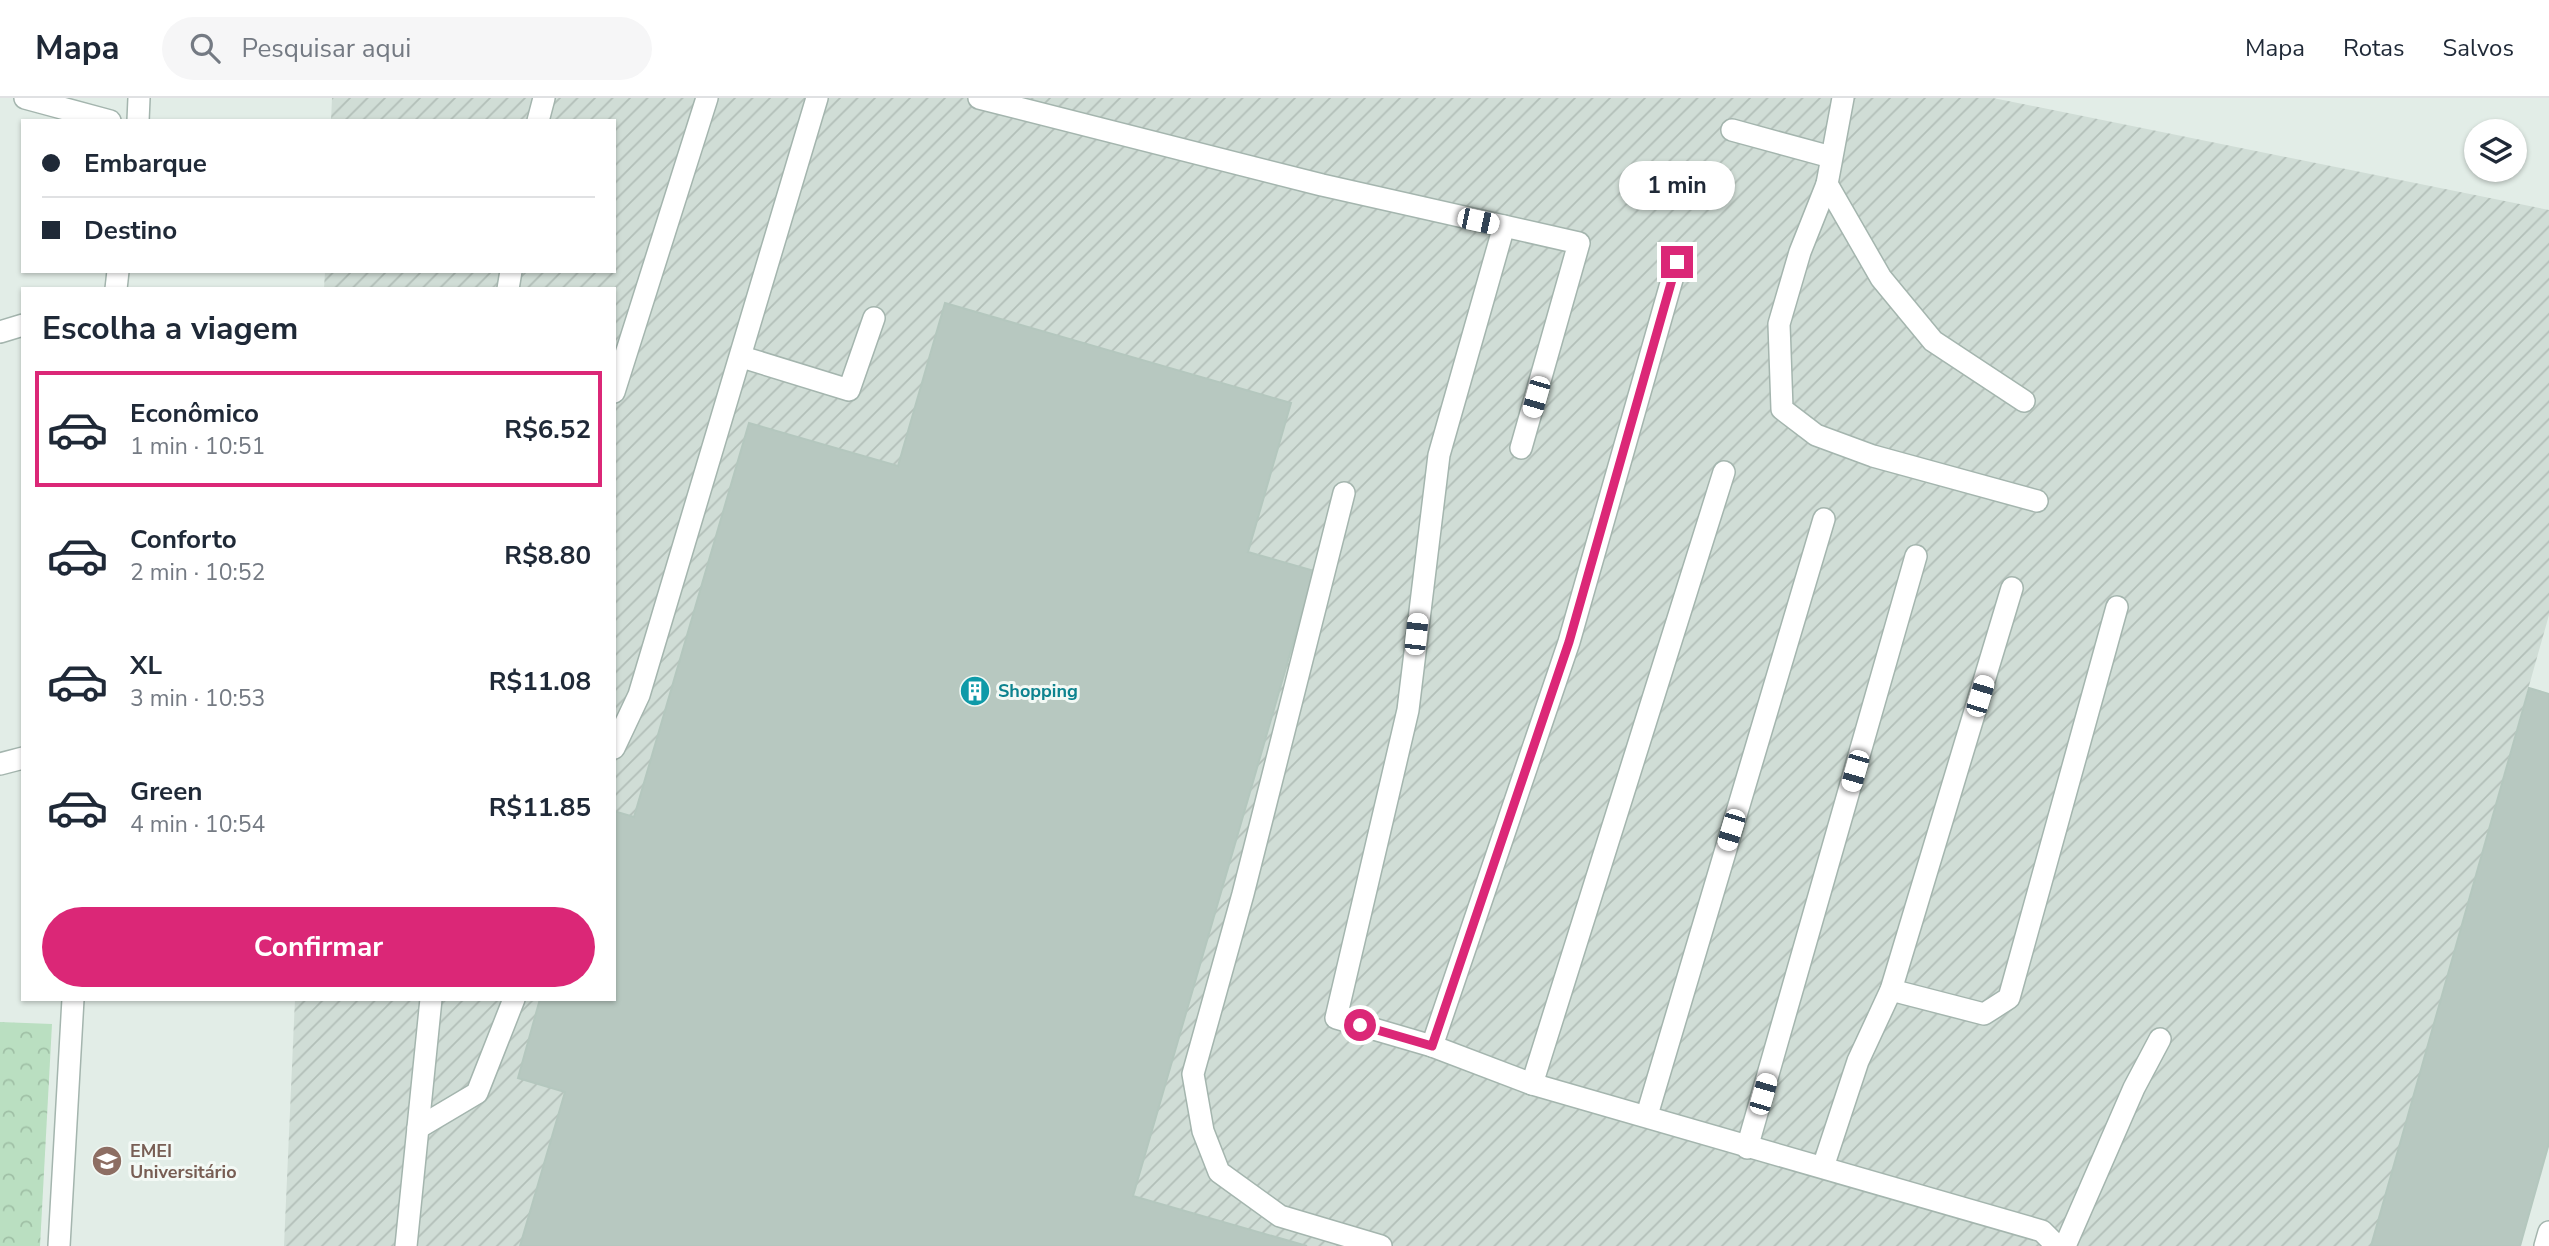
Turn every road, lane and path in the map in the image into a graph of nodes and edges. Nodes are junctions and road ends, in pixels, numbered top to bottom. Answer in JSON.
{"nodes":[{"id":1,"x":25,"y":98,"type":"edge"},
{"id":2,"x":139,"y":98,"type":"edge"},
{"id":3,"x":544,"y":98,"type":"edge"},
{"id":4,"x":707,"y":98,"type":"edge"},
{"id":5,"x":817,"y":98,"type":"edge"},
{"id":6,"x":979,"y":98,"type":"edge"},
{"id":7,"x":1843,"y":98,"type":"edge"},
{"id":8,"x":103,"y":119,"type":"edge"},
{"id":9,"x":138,"y":119,"type":"edge"},
{"id":10,"x":539,"y":119,"type":"edge"},
{"id":11,"x":1732,"y":130,"type":"dead end"},
{"id":12,"x":1831,"y":157,"type":"junction"},
{"id":13,"x":1827,"y":184,"type":"junction"},
{"id":14,"x":1504,"y":226,"type":"junction"},
{"id":15,"x":1677,"y":262,"type":"dead end"},
{"id":16,"x":874,"y":318,"type":"dead end"},
{"id":17,"x":21,"y":326,"type":"edge"},
{"id":18,"x":0,"y":332,"type":"edge"},
{"id":19,"x":742,"y":357,"type":"junction"},
{"id":20,"x":616,"y":387,"type":"edge"},
{"id":21,"x":2024,"y":401,"type":"dead end"},
{"id":22,"x":1521,"y":448,"type":"dead end"},
{"id":23,"x":1724,"y":472,"type":"dead end"},
{"id":24,"x":1344,"y":493,"type":"dead end"},
{"id":25,"x":2037,"y":501,"type":"dead end"},
{"id":26,"x":1824,"y":519,"type":"dead end"},
{"id":27,"x":1916,"y":556,"type":"dead end"},
{"id":28,"x":2012,"y":589,"type":"dead end"},
{"id":29,"x":2117,"y":607,"type":"dead end"},
{"id":30,"x":616,"y":744,"type":"edge"},
{"id":31,"x":21,"y":759,"type":"edge"},
{"id":32,"x":0,"y":764,"type":"edge"},
{"id":33,"x":1891,"y":990,"type":"junction"},
{"id":34,"x":73,"y":1001,"type":"edge"},
{"id":35,"x":431,"y":1001,"type":"edge"},
{"id":36,"x":513,"y":1001,"type":"edge"},
{"id":37,"x":2160,"y":1039,"type":"dead end"},
{"id":38,"x":1432,"y":1046,"type":"junction"},
{"id":39,"x":1532,"y":1084,"type":"junction"},
{"id":40,"x":1647,"y":1115,"type":"junction"},
{"id":41,"x":418,"y":1128,"type":"junction"},
{"id":42,"x":1747,"y":1148,"type":"junction"},
{"id":43,"x":1823,"y":1167,"type":"junction"},
{"id":44,"x":2549,"y":1232,"type":"edge"},
{"id":45,"x":59,"y":1246,"type":"edge"},
{"id":46,"x":406,"y":1246,"type":"edge"},
{"id":47,"x":1381,"y":1246,"type":"edge"},
{"id":48,"x":2057,"y":1246,"type":"edge"},
{"id":49,"x":2065,"y":1246,"type":"edge"},
{"id":50,"x":2545,"y":1246,"type":"edge"}],
"edges":[{"from":1,"to":8,"type":"street"},
{"from":2,"to":9,"type":"street"},
{"from":3,"to":10,"type":"street"},
{"from":4,"to":20,"type":"street"},
{"from":5,"to":19,"type":"street"},
{"from":6,"to":14,"type":"street"},
{"from":7,"to":12,"type":"street"},
{"from":11,"to":12,"type":"street"},
{"from":12,"to":13,"type":"street"},
{"from":13,"to":21,"type":"street"},
{"from":13,"to":25,"type":"street"},
{"from":14,"to":22,"type":"street"},
{"from":14,"to":38,"type":"street"},
{"from":15,"to":38,"type":"street"},
{"from":16,"to":19,"type":"street"},
{"from":17,"to":18,"type":"street"},
{"from":19,"to":30,"type":"street"},
{"from":23,"to":39,"type":"street"},
{"from":24,"to":47,"type":"street"},
{"from":26,"to":40,"type":"street"},
{"from":27,"to":42,"type":"street"},
{"from":28,"to":33,"type":"street"},
{"from":29,"to":33,"type":"street"},
{"from":31,"to":32,"type":"street"},
{"from":33,"to":43,"type":"street"},
{"from":34,"to":45,"type":"street"},
{"from":35,"to":41,"type":"street"},
{"from":36,"to":41,"type":"street"},
{"from":37,"to":49,"type":"street"},
{"from":38,"to":39,"type":"street"},
{"from":39,"to":40,"type":"street"},
{"from":40,"to":42,"type":"street"},
{"from":41,"to":46,"type":"street"},
{"from":42,"to":43,"type":"street"},
{"from":43,"to":48,"type":"street"},
{"from":44,"to":50,"type":"street"}]}
